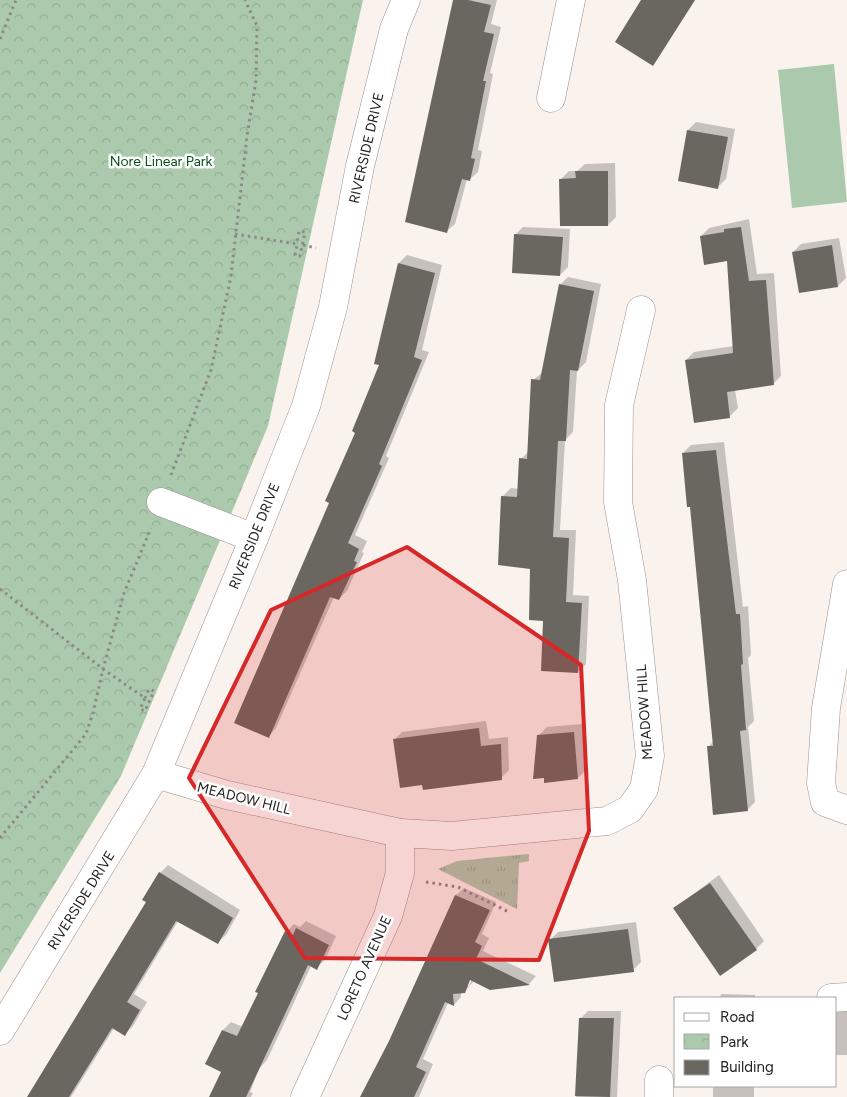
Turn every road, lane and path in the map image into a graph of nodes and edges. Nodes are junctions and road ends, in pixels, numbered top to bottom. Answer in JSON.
{"nodes":[{"id":1,"x":16,"y":0,"type":"edge"},
{"id":2,"x":245,"y":0,"type":"edge"},
{"id":3,"x":406,"y":0,"type":"edge"},
{"id":4,"x":572,"y":0,"type":"edge"},
{"id":5,"x":0,"y":39,"type":"edge"},
{"id":6,"x":551,"y":98,"type":"dead end"},
{"id":7,"x":236,"y":234,"type":"junction"},
{"id":8,"x":297,"y":244,"type":"junction"},
{"id":9,"x":641,"y":310,"type":"dead end"},
{"id":10,"x":161,"y":502,"type":"junction"},
{"id":11,"x":254,"y":538,"type":"junction"},
{"id":12,"x":847,"y":584,"type":"edge"},
{"id":13,"x":0,"y":589,"type":"edge"},
{"id":14,"x":103,"y":669,"type":"junction"},
{"id":15,"x":145,"y":698,"type":"junction"},
{"id":16,"x":156,"y":774,"type":"junction"},
{"id":17,"x":847,"y":810,"type":"edge"},
{"id":18,"x":400,"y":833,"type":"junction"},
{"id":19,"x":0,"y":838,"type":"edge"},
{"id":20,"x":421,"y":882,"type":"dead end"},
{"id":21,"x":509,"y":912,"type":"dead end"},
{"id":22,"x":0,"y":1031,"type":"edge"},
{"id":23,"x":305,"y":1097,"type":"edge"}],
"edges":[{"from":1,"to":5,"type":"path"},
{"from":2,"to":7,"type":"path"},
{"from":3,"to":11,"type":"street","name":"RIVERSIDE DRIVE"},
{"from":4,"to":6,"type":"street"},
{"from":7,"to":8,"type":"path"},
{"from":7,"to":10,"type":"path"},
{"from":8,"to":8,"type":"path"},
{"from":9,"to":18,"type":"street","name":"MEADOW HILL"},
{"from":10,"to":11,"type":"street"},
{"from":10,"to":14,"type":"path"},
{"from":11,"to":16,"type":"street","name":"RIVERSIDE DRIVE"},
{"from":12,"to":17,"type":"street"},
{"from":13,"to":14,"type":"path"},
{"from":14,"to":15,"type":"path"},
{"from":14,"to":19,"type":"path"},
{"from":15,"to":15,"type":"path"},
{"from":16,"to":18,"type":"street","name":"MEADOW HILL"},
{"from":16,"to":22,"type":"street","name":"RIVERSIDE DRIVE"},
{"from":18,"to":23,"type":"street","name":"LORETO AVENUE"},
{"from":20,"to":21,"type":"path"}]}
